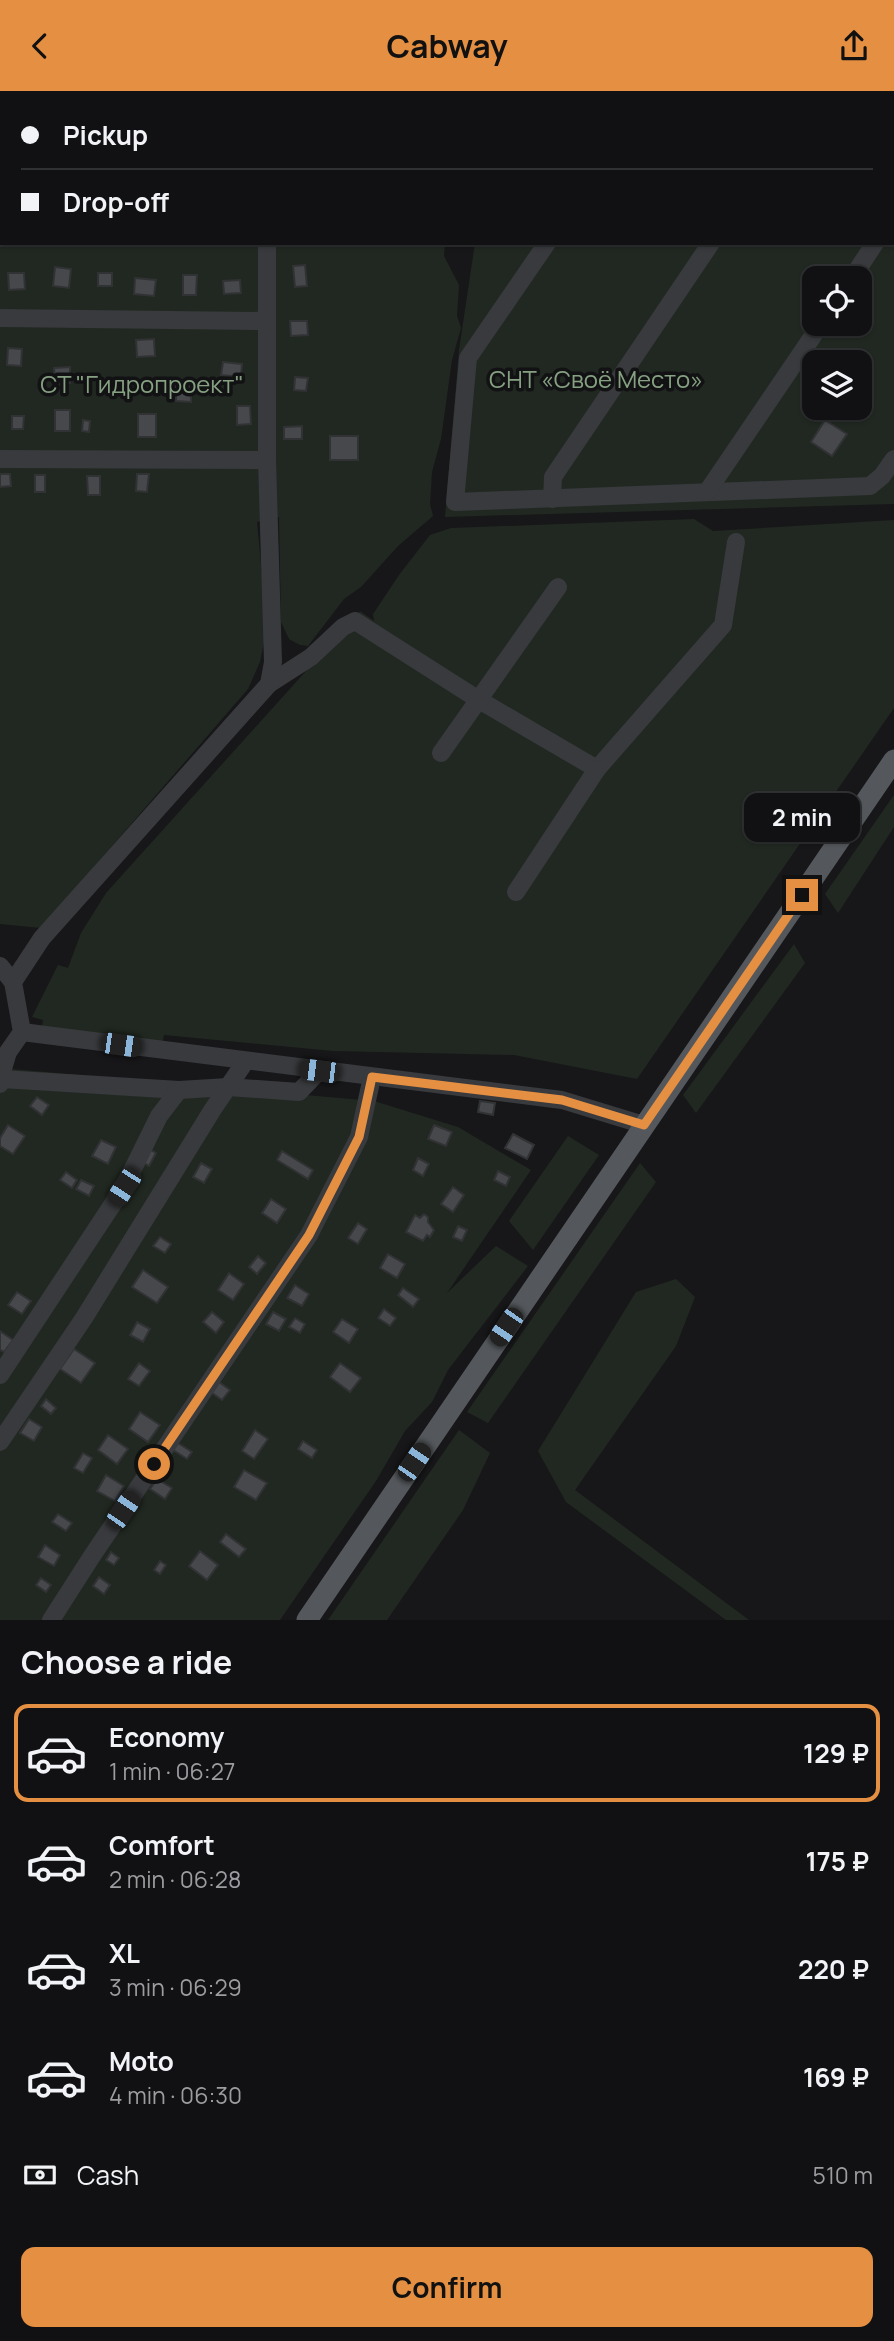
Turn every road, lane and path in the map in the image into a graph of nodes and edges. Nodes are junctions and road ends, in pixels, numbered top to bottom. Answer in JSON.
{"nodes":[{"id":1,"x":267,"y":245,"type":"edge"},
{"id":2,"x":546,"y":245,"type":"edge"},
{"id":3,"x":710,"y":245,"type":"edge"},
{"id":4,"x":874,"y":245,"type":"edge"},
{"id":5,"x":860,"y":266,"type":"edge"},
{"id":6,"x":0,"y":318,"type":"edge"},
{"id":7,"x":265,"y":321,"type":"junction"},
{"id":8,"x":813,"y":336,"type":"edge"},
{"id":9,"x":894,"y":459,"type":"edge"},
{"id":10,"x":0,"y":460,"type":"edge"},
{"id":11,"x":267,"y":460,"type":"junction"},
{"id":12,"x":707,"y":492,"type":"junction"},
{"id":13,"x":552,"y":499,"type":"junction"},
{"id":14,"x":736,"y":542,"type":"dead end"},
{"id":15,"x":558,"y":587,"type":"dead end"},
{"id":16,"x":269,"y":684,"type":"junction"},
{"id":17,"x":479,"y":700,"type":"junction"},
{"id":18,"x":441,"y":753,"type":"dead end"},
{"id":19,"x":894,"y":760,"type":"edge"},
{"id":20,"x":597,"y":769,"type":"junction"},
{"id":21,"x":516,"y":893,"type":"dead end"},
{"id":22,"x":0,"y":966,"type":"edge"},
{"id":23,"x":13,"y":982,"type":"junction"},
{"id":24,"x":22,"y":1033,"type":"junction"},
{"id":25,"x":245,"y":1062,"type":"junction"},
{"id":26,"x":319,"y":1071,"type":"junction"},
{"id":27,"x":372,"y":1077,"type":"junction"},
{"id":28,"x":1,"y":1081,"type":"edge"},
{"id":29,"x":228,"y":1087,"type":"junction"},
{"id":30,"x":179,"y":1090,"type":"junction"},
{"id":31,"x":644,"y":1125,"type":"junction"},
{"id":32,"x":0,"y":1375,"type":"edge"},
{"id":33,"x":0,"y":1442,"type":"edge"},
{"id":34,"x":51,"y":1620,"type":"edge"},
{"id":35,"x":307,"y":1620,"type":"edge"}],
"edges":[{"from":1,"to":7,"type":"street"},
{"from":2,"to":13,"type":"street"},
{"from":3,"to":13,"type":"street"},
{"from":4,"to":5,"type":"street"},
{"from":6,"to":7,"type":"street"},
{"from":7,"to":11,"type":"street"},
{"from":8,"to":12,"type":"street"},
{"from":9,"to":12,"type":"street"},
{"from":10,"to":11,"type":"street"},
{"from":11,"to":16,"type":"street"},
{"from":12,"to":13,"type":"street"},
{"from":14,"to":20,"type":"street"},
{"from":15,"to":17,"type":"street"},
{"from":16,"to":17,"type":"street"},
{"from":16,"to":23,"type":"street"},
{"from":17,"to":18,"type":"street"},
{"from":17,"to":20,"type":"street"},
{"from":19,"to":31,"type":"main road"},
{"from":20,"to":21,"type":"street"},
{"from":22,"to":23,"type":"street"},
{"from":23,"to":24,"type":"street"},
{"from":24,"to":25,"type":"street"},
{"from":24,"to":28,"type":"street"},
{"from":25,"to":26,"type":"street"},
{"from":25,"to":29,"type":"street"},
{"from":26,"to":27,"type":"street"},
{"from":26,"to":29,"type":"street"},
{"from":27,"to":31,"type":"street"},
{"from":27,"to":34,"type":"street"},
{"from":28,"to":30,"type":"street"},
{"from":29,"to":30,"type":"street"},
{"from":29,"to":33,"type":"street"},
{"from":30,"to":32,"type":"street"},
{"from":31,"to":35,"type":"main road"}]}
